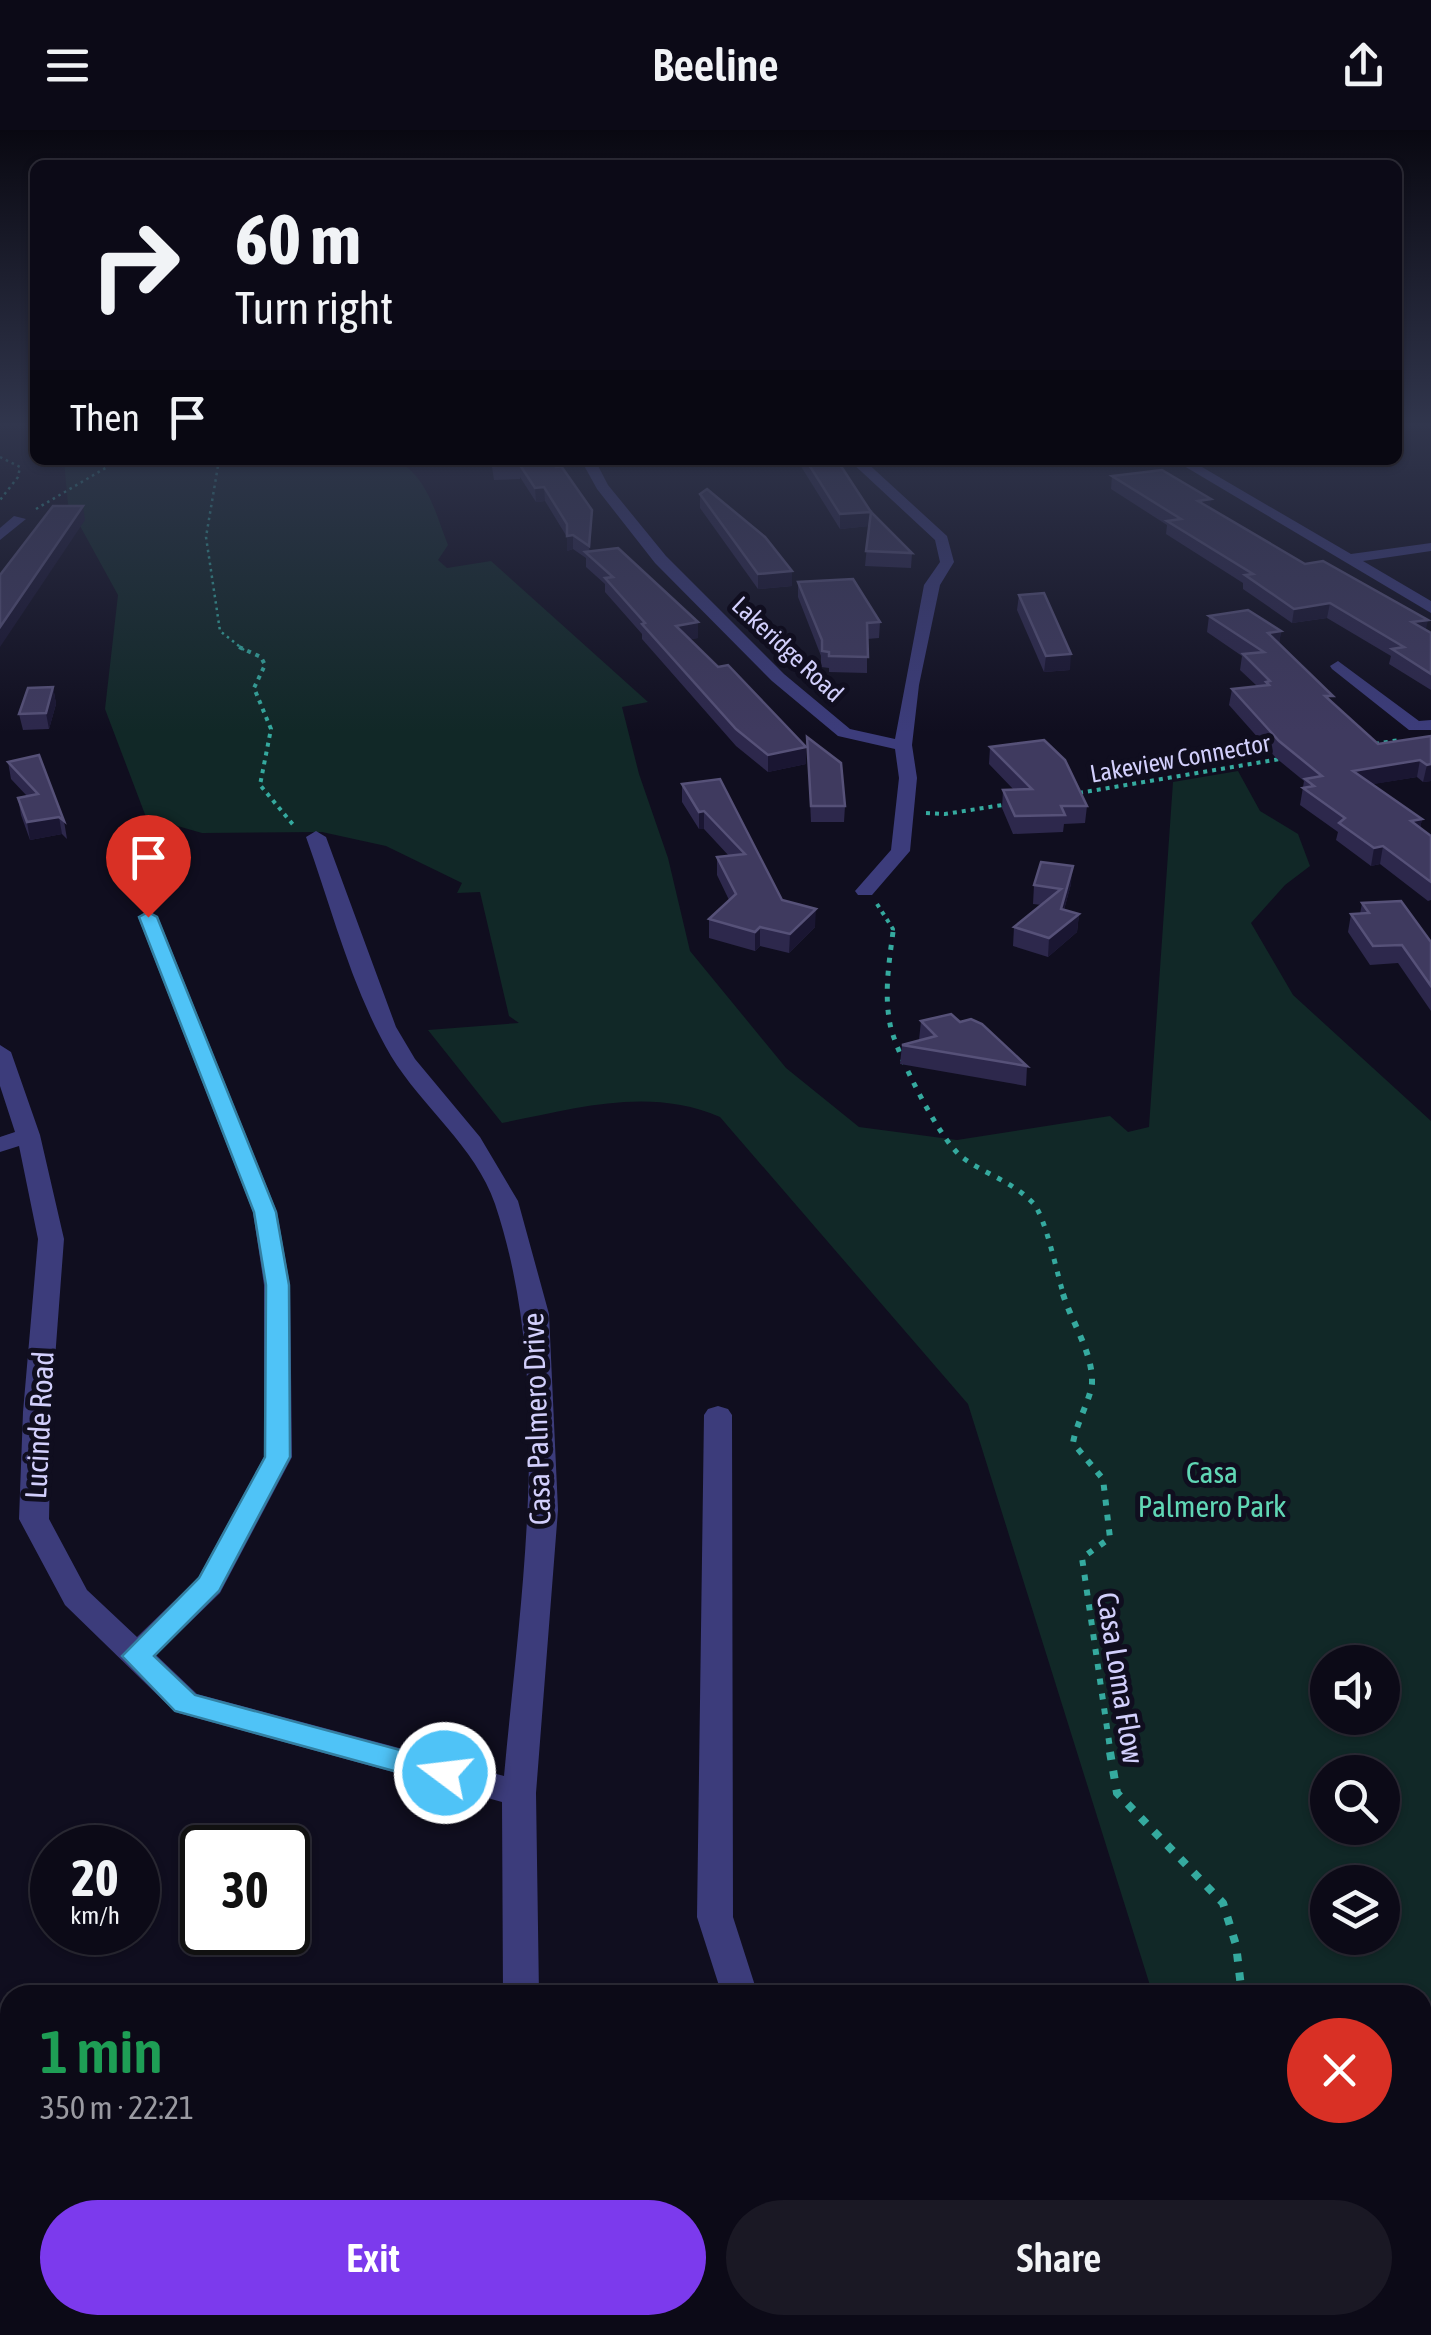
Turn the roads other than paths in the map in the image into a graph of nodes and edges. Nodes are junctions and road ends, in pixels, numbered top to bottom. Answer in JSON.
{"nodes":[{"id":1,"x":630,"y":526,"type":"edge"},
{"id":2,"x":927,"y":526,"type":"edge"},
{"id":3,"x":1295,"y":526,"type":"edge"},
{"id":4,"x":1431,"y":547,"type":"edge"},
{"id":5,"x":1350,"y":558,"type":"junction"},
{"id":6,"x":1431,"y":608,"type":"edge"},
{"id":7,"x":1338,"y":666,"type":"dead end"},
{"id":8,"x":1423,"y":726,"type":"edge"},
{"id":9,"x":903,"y":745,"type":"junction"},
{"id":10,"x":316,"y":837,"type":"road end"},
{"id":11,"x":865,"y":891,"type":"road end"},
{"id":12,"x":148,"y":917,"type":"dead end"},
{"id":13,"x":0,"y":1052,"type":"edge"},
{"id":14,"x":14,"y":1140,"type":"edge"},
{"id":15,"x":718,"y":1415,"type":"dead end"},
{"id":16,"x":136,"y":1656,"type":"junction"},
{"id":17,"x":519,"y":1793,"type":"junction"},
{"id":18,"x":522,"y":1985,"type":"edge"},
{"id":19,"x":737,"y":1985,"type":"edge"}],
"edges":[{"from":1,"to":9,"type":"street","name":"Lakeridge Road"},
{"from":2,"to":9,"type":"street"},
{"from":3,"to":5,"type":"street"},
{"from":4,"to":5,"type":"street"},
{"from":5,"to":6,"type":"street"},
{"from":7,"to":8,"type":"street"},
{"from":9,"to":11,"type":"street"},
{"from":10,"to":17,"type":"street","name":"Casa Palmero Drive"},
{"from":12,"to":16,"type":"street"},
{"from":13,"to":14,"type":"street","name":"Lucinde Road"},
{"from":14,"to":16,"type":"street","name":"Lucinde Road"},
{"from":15,"to":19,"type":"street"},
{"from":16,"to":17,"type":"street","name":"Lucinde Road"},
{"from":17,"to":18,"type":"street","name":"Casa Palmero Drive"}]}
